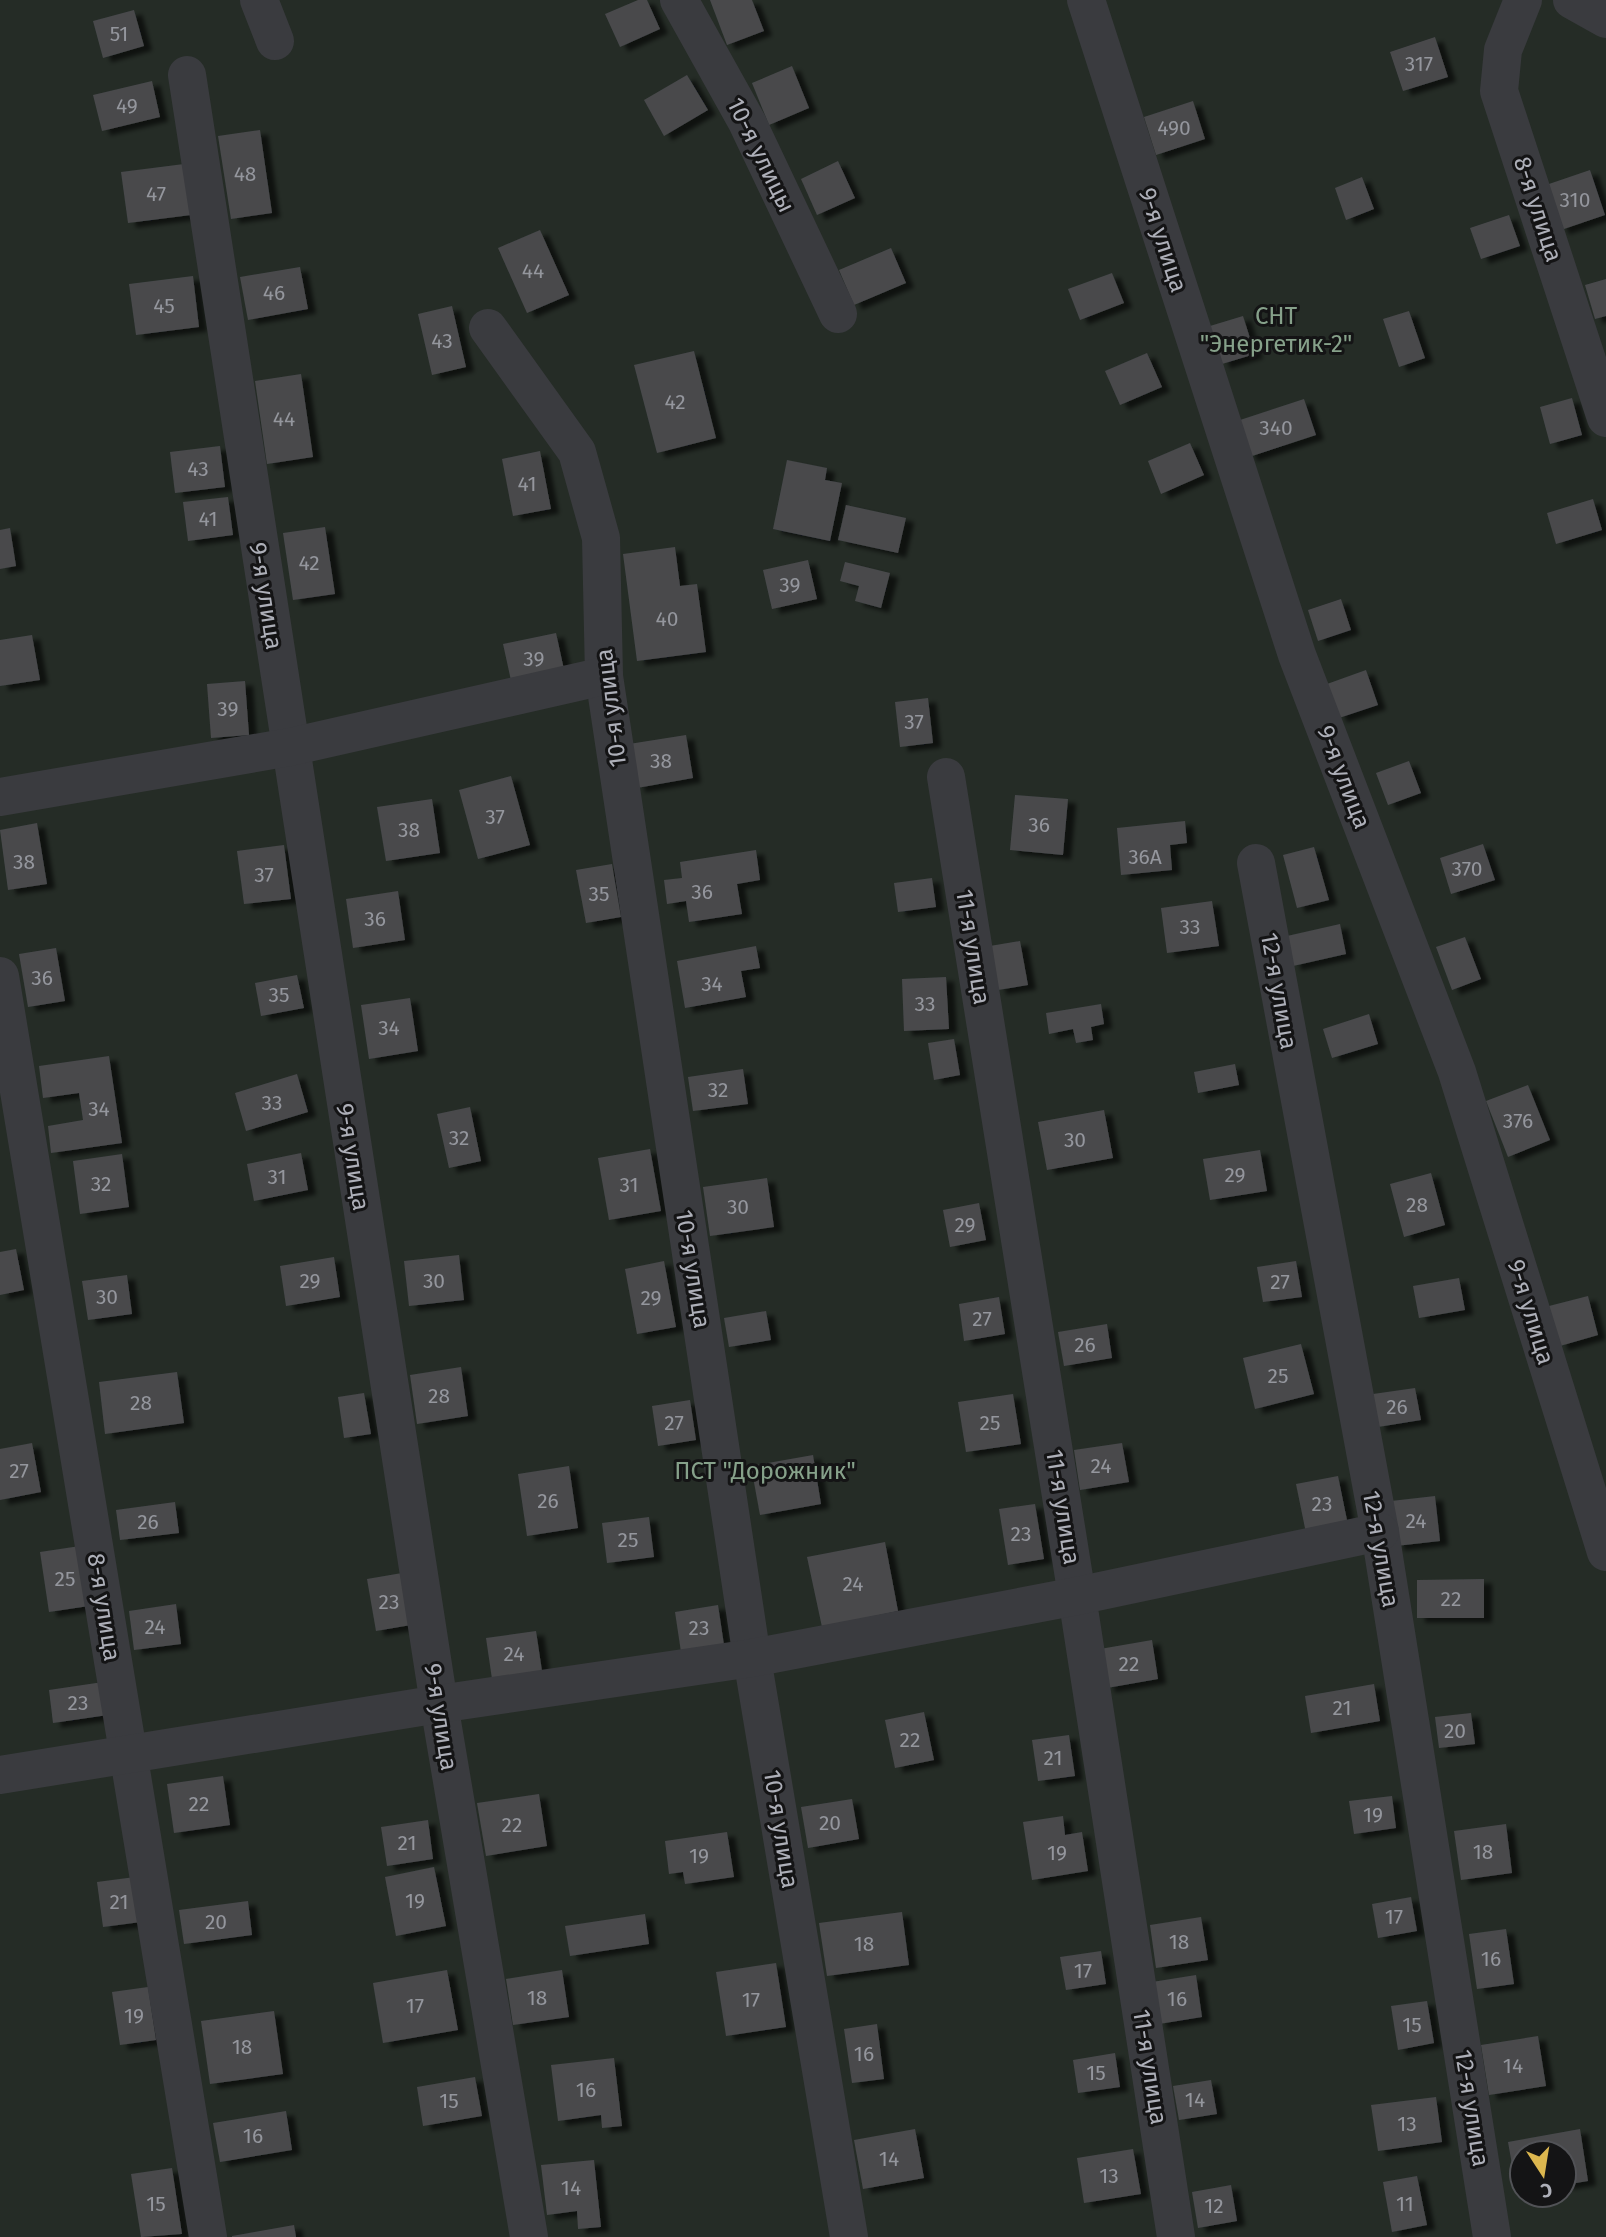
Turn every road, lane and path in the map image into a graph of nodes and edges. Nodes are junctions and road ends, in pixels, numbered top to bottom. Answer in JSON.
{"nodes":[{"id":1,"x":259,"y":0,"type":"edge"},
{"id":2,"x":678,"y":0,"type":"edge"},
{"id":3,"x":1086,"y":0,"type":"edge"},
{"id":4,"x":1523,"y":0,"type":"edge"},
{"id":5,"x":1572,"y":0,"type":"edge"},
{"id":6,"x":1606,"y":19,"type":"edge"},
{"id":7,"x":275,"y":41,"type":"dead end"},
{"id":8,"x":187,"y":75,"type":"dead end"},
{"id":9,"x":838,"y":314,"type":"dead end"},
{"id":10,"x":488,"y":327,"type":"dead end"},
{"id":11,"x":1606,"y":418,"type":"edge"},
{"id":12,"x":604,"y":676,"type":"junction"},
{"id":13,"x":289,"y":747,"type":"junction"},
{"id":14,"x":946,"y":777,"type":"dead end"},
{"id":15,"x":0,"y":797,"type":"edge"},
{"id":16,"x":1256,"y":863,"type":"dead end"},
{"id":17,"x":0,"y":976,"type":"edge"},
{"id":18,"x":1380,"y":1532,"type":"junction"},
{"id":19,"x":1606,"y":1552,"type":"edge"},
{"id":20,"x":1077,"y":1596,"type":"junction"},
{"id":21,"x":752,"y":1658,"type":"junction"},
{"id":22,"x":439,"y":1704,"type":"junction"},
{"id":23,"x":128,"y":1756,"type":"junction"},
{"id":24,"x":0,"y":1775,"type":"edge"},
{"id":25,"x":208,"y":2237,"type":"edge"},
{"id":26,"x":529,"y":2237,"type":"edge"},
{"id":27,"x":849,"y":2237,"type":"edge"},
{"id":28,"x":1176,"y":2237,"type":"edge"},
{"id":29,"x":1492,"y":2237,"type":"edge"}],
"edges":[{"from":1,"to":7,"type":"street"},
{"from":2,"to":9,"type":"street","name":"10-я улицы"},
{"from":3,"to":19,"type":"street","name":"9-я улица"},
{"from":4,"to":11,"type":"street","name":"8-я улица"},
{"from":5,"to":6,"type":"street"},
{"from":8,"to":13,"type":"street","name":"9-я улица"},
{"from":10,"to":12,"type":"street","name":"10-я улица"},
{"from":12,"to":13,"type":"street"},
{"from":12,"to":21,"type":"street","name":"10-я улица"},
{"from":13,"to":15,"type":"street"},
{"from":13,"to":22,"type":"street","name":"9-я улица"},
{"from":14,"to":20,"type":"street","name":"11-я улица"},
{"from":16,"to":18,"type":"street","name":"12-я улица"},
{"from":17,"to":23,"type":"street","name":"8-я улица"},
{"from":18,"to":20,"type":"street"},
{"from":18,"to":29,"type":"street","name":"12-я улица"},
{"from":20,"to":21,"type":"street"},
{"from":20,"to":28,"type":"street","name":"11-я улица"},
{"from":21,"to":22,"type":"street"},
{"from":21,"to":27,"type":"street","name":"10-я улица"},
{"from":22,"to":23,"type":"street"},
{"from":22,"to":26,"type":"street","name":"9-я улица"},
{"from":23,"to":24,"type":"street"},
{"from":23,"to":25,"type":"street","name":"8-я улица"}]}
